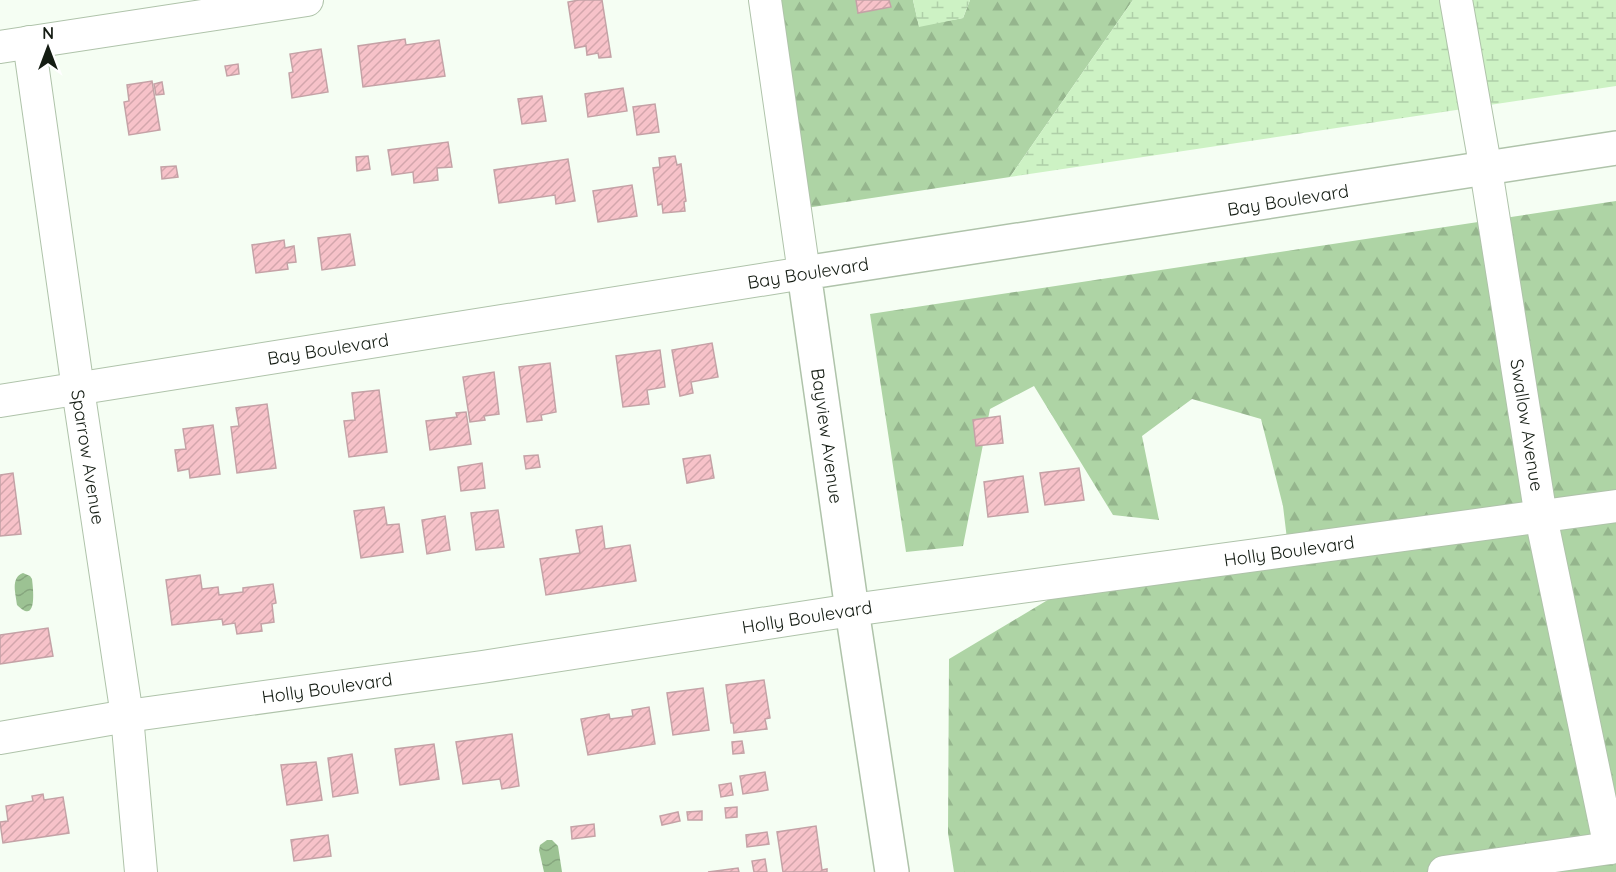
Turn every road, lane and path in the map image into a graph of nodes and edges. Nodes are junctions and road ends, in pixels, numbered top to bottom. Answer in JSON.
{"nodes":[{"id":1,"x":308,"y":0,"type":"edge"},
{"id":2,"x":765,"y":0,"type":"edge"},
{"id":3,"x":1456,"y":0,"type":"edge"},
{"id":4,"x":15,"y":45,"type":"edge"},
{"id":5,"x":1616,"y":148,"type":"edge"},
{"id":6,"x":1486,"y":170,"type":"junction"},
{"id":7,"x":804,"y":273,"type":"junction"},
{"id":8,"x":78,"y":389,"type":"junction"},
{"id":9,"x":0,"y":401,"type":"edge"},
{"id":10,"x":1616,"y":506,"type":"edge"},
{"id":11,"x":1541,"y":517,"type":"junction"},
{"id":12,"x":852,"y":610,"type":"junction"},
{"id":13,"x":127,"y":716,"type":"junction"},
{"id":14,"x":0,"y":738,"type":"edge"},
{"id":15,"x":1613,"y":847,"type":"edge"},
{"id":16,"x":141,"y":872,"type":"edge"},
{"id":17,"x":892,"y":872,"type":"edge"},
{"id":18,"x":1444,"y":872,"type":"edge"}],
"edges":[{"from":1,"to":4,"type":"street"},
{"from":2,"to":7,"type":"street","name":"Bayview Avenue"},
{"from":3,"to":6,"type":"street","name":"Swallow Avenue"},
{"from":4,"to":8,"type":"street","name":"Sparrow Avenue"},
{"from":5,"to":6,"type":"main road","name":"Bay Boulevard"},
{"from":6,"to":7,"type":"main road","name":"Bay Boulevard"},
{"from":6,"to":11,"type":"street","name":"Swallow Avenue"},
{"from":7,"to":8,"type":"street","name":"Bay Boulevard"},
{"from":7,"to":12,"type":"main road","name":"Bayview Avenue"},
{"from":8,"to":9,"type":"street","name":"Bay Boulevard"},
{"from":8,"to":13,"type":"street","name":"Sparrow Avenue"},
{"from":10,"to":11,"type":"street","name":"Holly Boulevard"},
{"from":11,"to":12,"type":"street","name":"Holly Boulevard"},
{"from":11,"to":15,"type":"street","name":"Swallow Avenue"},
{"from":12,"to":13,"type":"street","name":"Holly Boulevard"},
{"from":12,"to":17,"type":"main road","name":"Bayview Avenue"},
{"from":13,"to":14,"type":"street","name":"Holly Boulevard"},
{"from":13,"to":16,"type":"street","name":"Sparrow Avenue"},
{"from":15,"to":18,"type":"street"}]}
